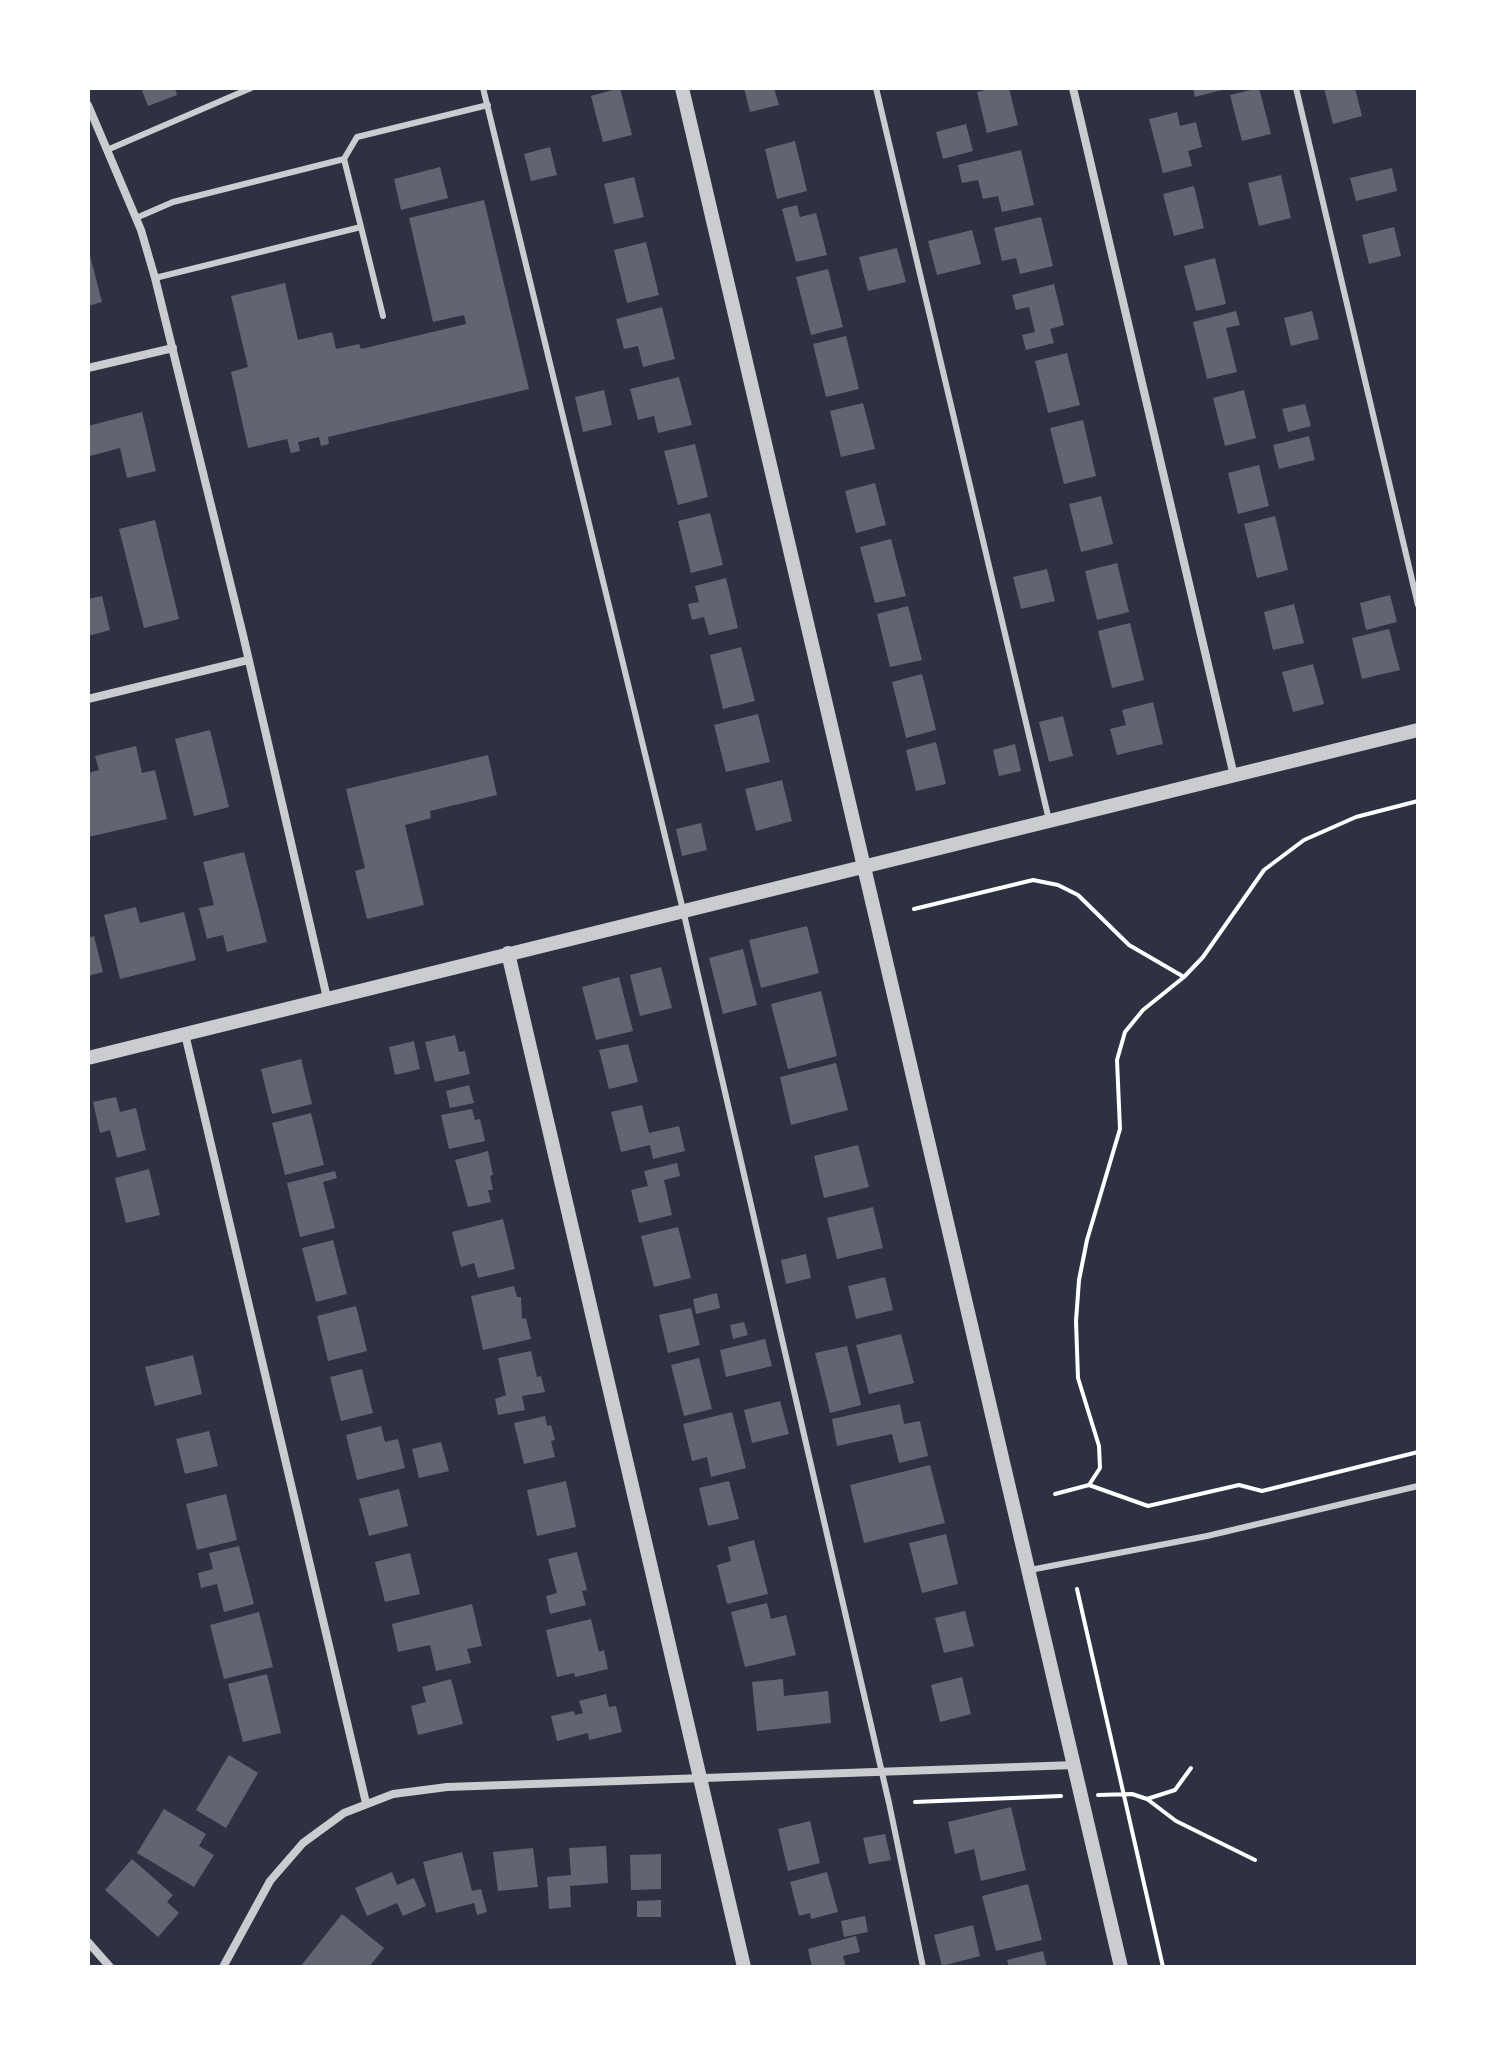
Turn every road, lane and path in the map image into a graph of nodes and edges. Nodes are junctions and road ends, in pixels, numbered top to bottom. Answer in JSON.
{"nodes":[{"id":1,"x":251,"y":88,"type":"edge"},
{"id":2,"x":483,"y":88,"type":"edge"},
{"id":3,"x":682,"y":88,"type":"edge"},
{"id":4,"x":876,"y":88,"type":"edge"},
{"id":5,"x":1073,"y":88,"type":"edge"},
{"id":6,"x":1296,"y":88,"type":"edge"},
{"id":7,"x":88,"y":105,"type":"edge"},
{"id":8,"x":488,"y":105,"type":"junction"},
{"id":9,"x":107,"y":150,"type":"junction"},
{"id":10,"x":344,"y":159,"type":"junction"},
{"id":11,"x":136,"y":218,"type":"junction"},
{"id":12,"x":361,"y":227,"type":"junction"},
{"id":13,"x":155,"y":278,"type":"junction"},
{"id":14,"x":383,"y":316,"type":"dead end"},
{"id":15,"x":173,"y":348,"type":"junction"},
{"id":16,"x":88,"y":368,"type":"edge"},
{"id":17,"x":1418,"y":605,"type":"edge"},
{"id":18,"x":248,"y":660,"type":"junction"},
{"id":19,"x":88,"y":699,"type":"edge"},
{"id":20,"x":1418,"y":730,"type":"edge"},
{"id":21,"x":1234,"y":776,"type":"junction"},
{"id":22,"x":1418,"y":801,"type":"edge"},
{"id":23,"x":1049,"y":820,"type":"junction"},
{"id":24,"x":866,"y":866,"type":"junction"},
{"id":25,"x":914,"y":909,"type":"dead end"},
{"id":26,"x":683,"y":910,"type":"junction"},
{"id":27,"x":508,"y":953,"type":"junction"},
{"id":28,"x":1184,"y":977,"type":"junction"},
{"id":29,"x":327,"y":998,"type":"junction"},
{"id":30,"x":185,"y":1034,"type":"junction"},
{"id":31,"x":88,"y":1058,"type":"edge"},
{"id":32,"x":1418,"y":1452,"type":"edge"},
{"id":33,"x":1089,"y":1485,"type":"junction"},
{"id":34,"x":1418,"y":1486,"type":"edge"},
{"id":35,"x":1055,"y":1494,"type":"dead end"},
{"id":36,"x":1030,"y":1570,"type":"junction"},
{"id":37,"x":1077,"y":1589,"type":"dead end"},
{"id":38,"x":1075,"y":1765,"type":"junction"},
{"id":39,"x":882,"y":1772,"type":"junction"},
{"id":40,"x":701,"y":1777,"type":"junction"},
{"id":41,"x":1147,"y":1799,"type":"dead end"},
{"id":42,"x":366,"y":1803,"type":"junction"},
{"id":43,"x":1255,"y":1860,"type":"dead end"},
{"id":44,"x":88,"y":1942,"type":"edge"},
{"id":45,"x":110,"y":1967,"type":"edge"},
{"id":46,"x":223,"y":1967,"type":"edge"},
{"id":47,"x":744,"y":1967,"type":"edge"},
{"id":48,"x":923,"y":1967,"type":"edge"},
{"id":49,"x":1121,"y":1967,"type":"edge"},
{"id":50,"x":1163,"y":1967,"type":"edge"}],
"edges":[{"from":1,"to":9,"type":"lane"},
{"from":2,"to":8,"type":"lane"},
{"from":3,"to":24,"type":"street"},
{"from":4,"to":23,"type":"lane"},
{"from":5,"to":21,"type":"street"},
{"from":6,"to":17,"type":"lane"},
{"from":7,"to":9,"type":"street"},
{"from":8,"to":10,"type":"lane"},
{"from":8,"to":26,"type":"lane"},
{"from":9,"to":11,"type":"street"},
{"from":10,"to":11,"type":"lane"},
{"from":10,"to":12,"type":"lane"},
{"from":11,"to":13,"type":"street"},
{"from":12,"to":13,"type":"lane"},
{"from":12,"to":14,"type":"lane"},
{"from":13,"to":15,"type":"street"},
{"from":15,"to":16,"type":"street"},
{"from":15,"to":18,"type":"street"},
{"from":18,"to":19,"type":"street"},
{"from":18,"to":29,"type":"street"},
{"from":20,"to":21,"type":"street"},
{"from":21,"to":23,"type":"street"},
{"from":22,"to":28,"type":"path"},
{"from":23,"to":24,"type":"street"},
{"from":24,"to":26,"type":"street"},
{"from":24,"to":36,"type":"street"},
{"from":25,"to":28,"type":"path"},
{"from":26,"to":27,"type":"street"},
{"from":26,"to":39,"type":"lane"},
{"from":27,"to":29,"type":"street"},
{"from":27,"to":40,"type":"street"},
{"from":28,"to":33,"type":"path"},
{"from":29,"to":30,"type":"street"},
{"from":30,"to":31,"type":"street"},
{"from":30,"to":42,"type":"street"},
{"from":32,"to":33,"type":"path"},
{"from":33,"to":35,"type":"path"},
{"from":34,"to":36,"type":"lane"},
{"from":36,"to":38,"type":"street"},
{"from":37,"to":50,"type":"path"},
{"from":38,"to":39,"type":"street"},
{"from":38,"to":49,"type":"street"},
{"from":39,"to":40,"type":"street"},
{"from":39,"to":48,"type":"lane"},
{"from":40,"to":42,"type":"street"},
{"from":40,"to":47,"type":"street"},
{"from":41,"to":43,"type":"path"},
{"from":42,"to":46,"type":"street"},
{"from":44,"to":45,"type":"street"}]}
